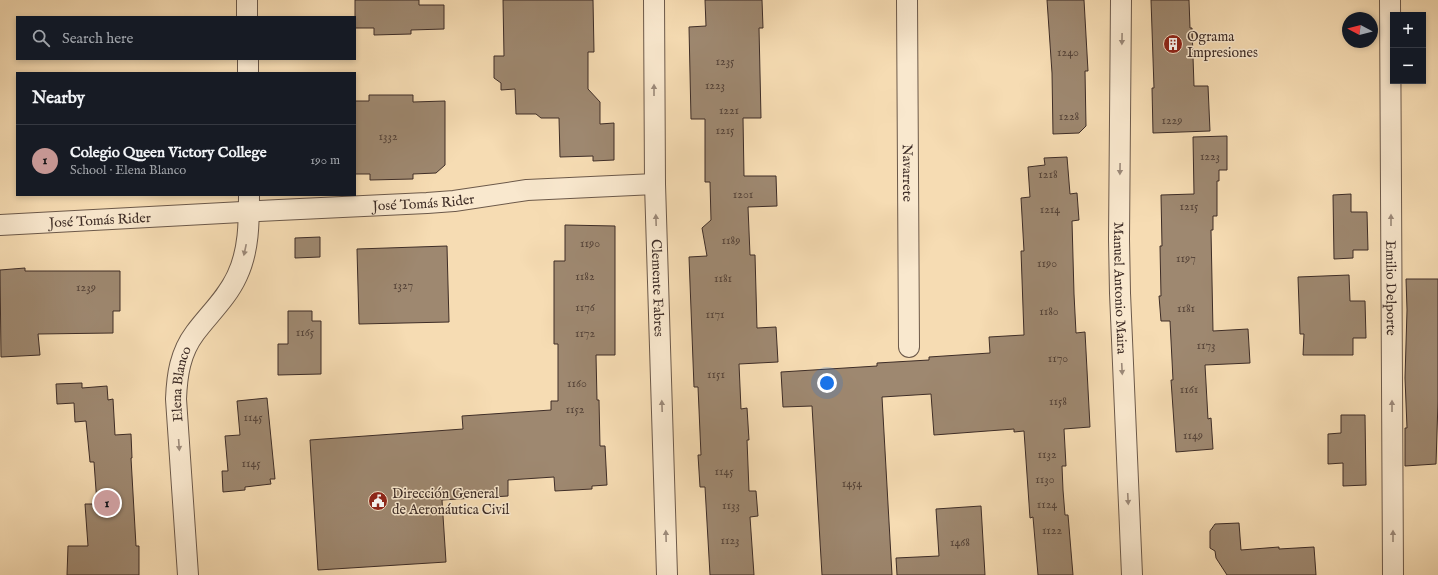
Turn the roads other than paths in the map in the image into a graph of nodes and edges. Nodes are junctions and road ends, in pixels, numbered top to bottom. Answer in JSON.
{"nodes":[{"id":1,"x":247,"y":0,"type":"edge"},
{"id":2,"x":654,"y":0,"type":"edge"},
{"id":3,"x":907,"y":0,"type":"edge"},
{"id":4,"x":1121,"y":0,"type":"edge"},
{"id":5,"x":1390,"y":0,"type":"edge"},
{"id":6,"x":247,"y":16,"type":"edge"},
{"id":7,"x":248,"y":60,"type":"edge"},
{"id":8,"x":248,"y":72,"type":"edge"},
{"id":9,"x":655,"y":184,"type":"junction"},
{"id":10,"x":249,"y":203,"type":"edge"},
{"id":11,"x":0,"y":225,"type":"edge"},
{"id":12,"x":909,"y":347,"type":"dead end"},
{"id":13,"x":188,"y":575,"type":"edge"},
{"id":14,"x":668,"y":575,"type":"edge"},
{"id":15,"x":1132,"y":575,"type":"edge"},
{"id":16,"x":1393,"y":575,"type":"edge"}],
"edges":[{"from":1,"to":6,"type":"street"},
{"from":9,"to":2,"type":"street","name":"Clemente Fabres","one_way":true},
{"from":3,"to":12,"type":"street","name":"Navarrete"},
{"from":4,"to":15,"type":"street","name":"Manuel Antonio Maira","one_way":true},
{"from":16,"to":5,"type":"street","name":"Emilio Delporte","one_way":true},
{"from":7,"to":8,"type":"street"},
{"from":9,"to":10,"type":"street","name":"José Tomás Rider"},
{"from":14,"to":9,"type":"street","name":"Clemente Fabres","one_way":true},
{"from":10,"to":11,"type":"street","name":"José Tomás Rider"},
{"from":10,"to":13,"type":"street","name":"Elena Blanco","one_way":true}]}
